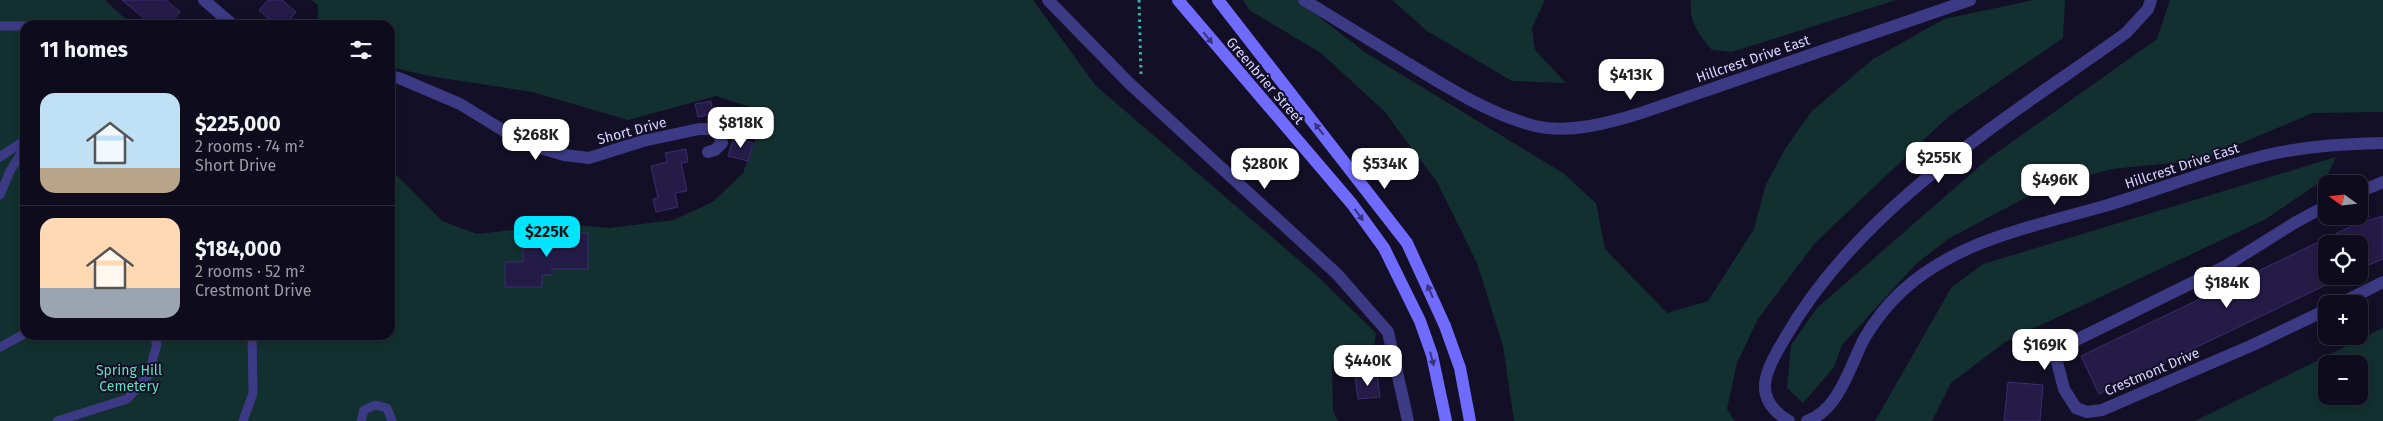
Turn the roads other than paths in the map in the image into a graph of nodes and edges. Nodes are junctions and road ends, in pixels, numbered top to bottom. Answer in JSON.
{"nodes":[{"id":1,"x":204,"y":0,"type":"edge"},
{"id":2,"x":1048,"y":0,"type":"edge"},
{"id":3,"x":1178,"y":0,"type":"edge"},
{"id":4,"x":1218,"y":0,"type":"edge"},
{"id":5,"x":1304,"y":0,"type":"edge"},
{"id":6,"x":1970,"y":0,"type":"edge"},
{"id":7,"x":2151,"y":0,"type":"edge"},
{"id":8,"x":227,"y":20,"type":"edge"},
{"id":9,"x":0,"y":26,"type":"edge"},
{"id":10,"x":20,"y":26,"type":"edge"},
{"id":11,"x":395,"y":77,"type":"edge"},
{"id":12,"x":2383,"y":143,"type":"edge"},
{"id":13,"x":20,"y":144,"type":"edge"},
{"id":14,"x":708,"y":152,"type":"dead end"},
{"id":15,"x":20,"y":155,"type":"edge"},
{"id":16,"x":0,"y":158,"type":"edge"},
{"id":17,"x":2383,"y":182,"type":"edge"},
{"id":18,"x":2368,"y":188,"type":"edge"},
{"id":19,"x":0,"y":195,"type":"edge"},
{"id":20,"x":2318,"y":210,"type":"edge"},
{"id":21,"x":2383,"y":282,"type":"edge"},
{"id":22,"x":2357,"y":295,"type":"edge"},
{"id":23,"x":2318,"y":314,"type":"edge"},
{"id":24,"x":20,"y":336,"type":"edge"},
{"id":25,"x":155,"y":340,"type":"edge"},
{"id":26,"x":252,"y":340,"type":"edge"},
{"id":27,"x":0,"y":347,"type":"edge"},
{"id":28,"x":57,"y":421,"type":"edge"},
{"id":29,"x":244,"y":421,"type":"edge"},
{"id":30,"x":361,"y":421,"type":"edge"},
{"id":31,"x":392,"y":421,"type":"edge"},
{"id":32,"x":1408,"y":421,"type":"edge"},
{"id":33,"x":1446,"y":421,"type":"edge"},
{"id":34,"x":1470,"y":421,"type":"edge"},
{"id":35,"x":1789,"y":421,"type":"edge"},
{"id":36,"x":1807,"y":421,"type":"edge"}],
"edges":[{"from":1,"to":8,"type":"street"},
{"from":2,"to":32,"type":"street"},
{"from":3,"to":33,"type":"main road","name":"Greenbrier Street","one_way":true},
{"from":34,"to":4,"type":"main road","name":"Greenbrier Street","one_way":true},
{"from":5,"to":6,"type":"street","name":"Hillcrest Drive East"},
{"from":7,"to":35,"type":"street"},
{"from":9,"to":10,"type":"lane"},
{"from":11,"to":14,"type":"street","name":"Short Drive"},
{"from":12,"to":36,"type":"street","name":"Hillcrest Drive East"},
{"from":13,"to":16,"type":"lane"},
{"from":15,"to":19,"type":"lane"},
{"from":17,"to":18,"type":"street"},
{"from":20,"to":23,"type":"street","name":"Crestmont Drive"},
{"from":21,"to":22,"type":"street"},
{"from":24,"to":27,"type":"lane"},
{"from":25,"to":28,"type":"lane"},
{"from":26,"to":29,"type":"lane"},
{"from":30,"to":31,"type":"lane"}]}
